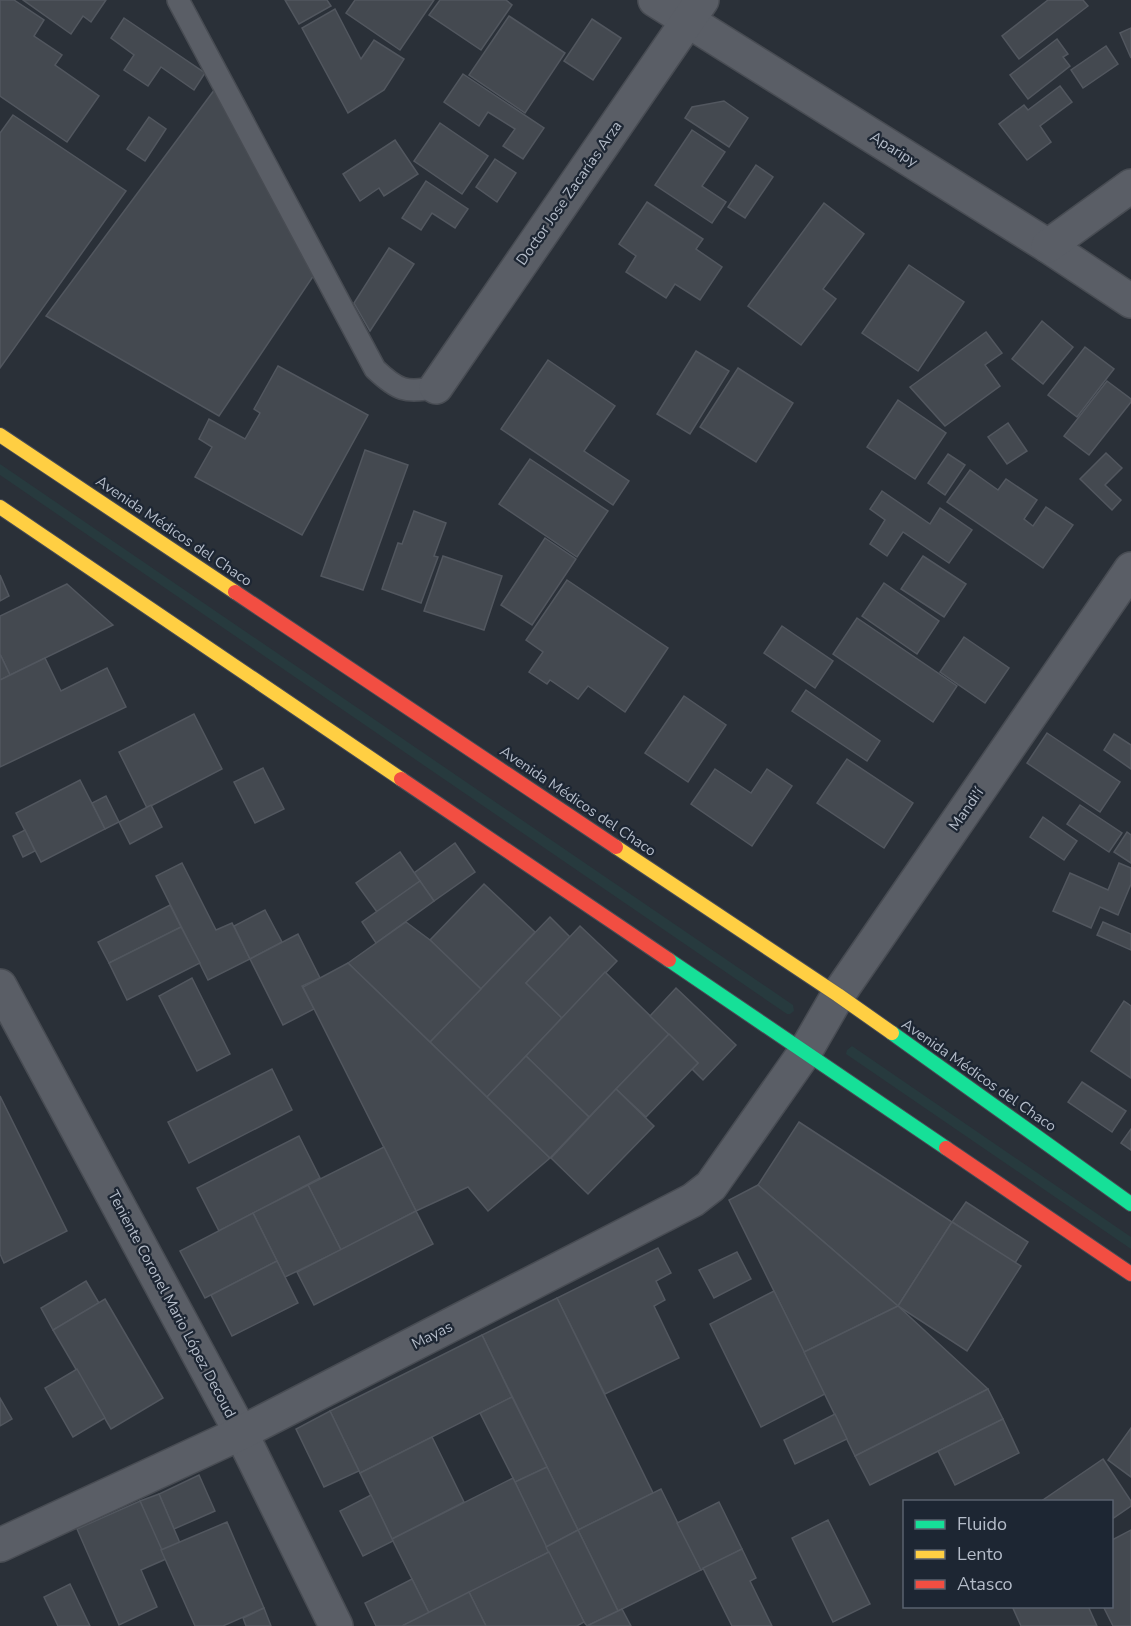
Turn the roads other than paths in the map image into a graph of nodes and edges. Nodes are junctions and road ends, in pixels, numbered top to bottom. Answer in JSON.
{"nodes":[{"id":1,"x":178,"y":0,"type":"edge"},
{"id":2,"x":656,"y":0,"type":"edge"},
{"id":3,"x":695,"y":11,"type":"edge"},
{"id":4,"x":1131,"y":186,"type":"edge"},
{"id":5,"x":1048,"y":246,"type":"junction"},
{"id":6,"x":1131,"y":301,"type":"edge"},
{"id":7,"x":436,"y":387,"type":"joint"},
{"id":8,"x":0,"y":435,"type":"edge"},
{"id":9,"x":0,"y":507,"type":"edge"},
{"id":10,"x":1131,"y":569,"type":"edge"},
{"id":11,"x":0,"y":986,"type":"edge"},
{"id":12,"x":837,"y":995,"type":"junction"},
{"id":13,"x":805,"y":1052,"type":"junction"},
{"id":14,"x":1131,"y":1204,"type":"edge"},
{"id":15,"x":1131,"y":1274,"type":"edge"},
{"id":16,"x":241,"y":1433,"type":"junction"},
{"id":17,"x":0,"y":1545,"type":"edge"},
{"id":18,"x":336,"y":1626,"type":"edge"}],
"edges":[{"from":1,"to":7,"type":"lane"},
{"from":2,"to":3,"type":"street","name":"Aparipy"},
{"from":3,"to":5,"type":"street","name":"Aparipy"},
{"from":3,"to":7,"type":"street","name":"Doctor Jose Zacarías Arza"},
{"from":4,"to":5,"type":"street"},
{"from":5,"to":6,"type":"street","name":"Aparipy"},
{"from":8,"to":12,"type":"main road","name":"Avenida Médicos del Chaco"},
{"from":9,"to":13,"type":"main road"},
{"from":10,"to":12,"type":"street","name":"Mandi'í"},
{"from":11,"to":16,"type":"street","name":"Teniente Coronel Mario López Decoud"},
{"from":12,"to":13,"type":"street","name":"Mandi'í"},
{"from":12,"to":14,"type":"main road","name":"Avenida Médicos del Chaco"},
{"from":13,"to":15,"type":"main road"},
{"from":13,"to":16,"type":"street","name":"Mayas"},
{"from":16,"to":17,"type":"street","name":"Mayas"},
{"from":16,"to":18,"type":"street","name":"Teniente Coronel Mario López Decoud"}]}
